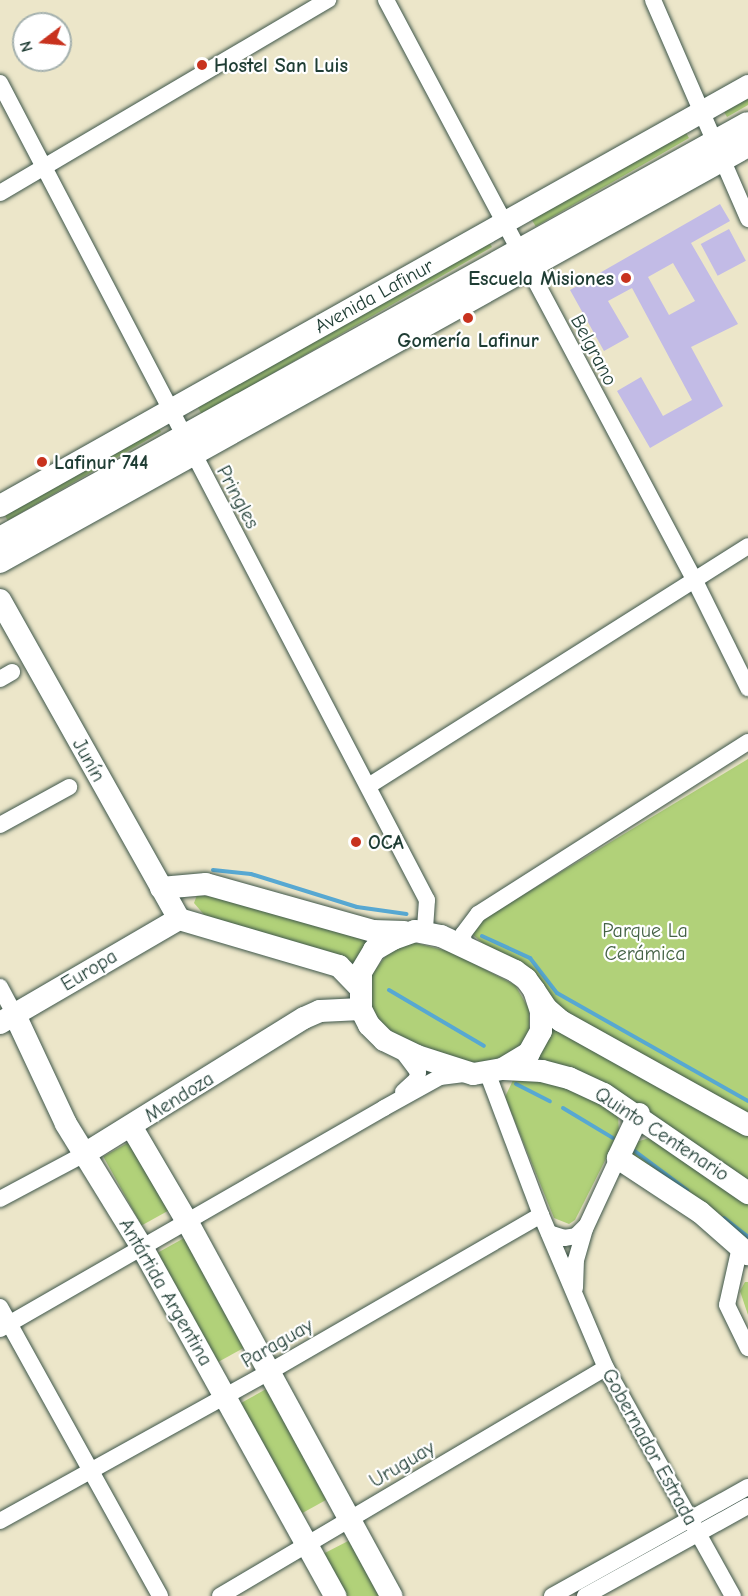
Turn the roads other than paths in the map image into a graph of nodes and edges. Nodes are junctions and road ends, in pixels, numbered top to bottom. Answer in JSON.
{"nodes":[{"id":1,"x":328,"y":0,"type":"edge"},
{"id":2,"x":386,"y":0,"type":"edge"},
{"id":3,"x":653,"y":0,"type":"edge"},
{"id":4,"x":0,"y":83,"type":"edge"},
{"id":5,"x":748,"y":86,"type":"edge"},
{"id":6,"x":748,"y":111,"type":"edge"},
{"id":7,"x":748,"y":125,"type":"edge"},
{"id":8,"x":710,"y":138,"type":"junction"},
{"id":9,"x":748,"y":146,"type":"edge"},
{"id":10,"x":45,"y":166,"type":"junction"},
{"id":11,"x":0,"y":193,"type":"edge"},
{"id":12,"x":748,"y":219,"type":"edge"},
{"id":13,"x":516,"y":246,"type":"junction"},
{"id":14,"x":181,"y":432,"type":"junction"},
{"id":15,"x":0,"y":506,"type":"edge"},
{"id":16,"x":0,"y":525,"type":"edge"},
{"id":17,"x":0,"y":540,"type":"edge"},
{"id":18,"x":748,"y":546,"type":"edge"},
{"id":19,"x":0,"y":562,"type":"edge"},
{"id":20,"x":694,"y":579,"type":"junction"},
{"id":21,"x":0,"y":600,"type":"edge"},
{"id":22,"x":748,"y":688,"type":"edge"},
{"id":23,"x":748,"y":742,"type":"edge"},
{"id":24,"x":370,"y":785,"type":"junction"},
{"id":25,"x":69,"y":787,"type":"dead end"},
{"id":26,"x":0,"y":825,"type":"edge"},
{"id":27,"x":161,"y":888,"type":"junction"},
{"id":28,"x":179,"y":919,"type":"junction"},
{"id":29,"x":420,"y":932,"type":"junction"},
{"id":30,"x":464,"y":946,"type":"junction"},
{"id":31,"x":0,"y":987,"type":"edge"},
{"id":32,"x":534,"y":990,"type":"junction"},
{"id":33,"x":361,"y":998,"type":"junction"},
{"id":34,"x":7,"y":1019,"type":"edge"},
{"id":35,"x":384,"y":1040,"type":"junction"},
{"id":36,"x":487,"y":1072,"type":"junction"},
{"id":37,"x":384,"y":1108,"type":"junction"},
{"id":38,"x":639,"y":1114,"type":"junction"},
{"id":39,"x":748,"y":1125,"type":"edge"},
{"id":40,"x":131,"y":1126,"type":"junction"},
{"id":41,"x":86,"y":1153,"type":"junction"},
{"id":42,"x":618,"y":1158,"type":"junction"},
{"id":43,"x":748,"y":1193,"type":"edge"},
{"id":44,"x":0,"y":1199,"type":"edge"},
{"id":45,"x":541,"y":1215,"type":"junction"},
{"id":46,"x":188,"y":1223,"type":"junction"},
{"id":47,"x":586,"y":1226,"type":"junction"},
{"id":48,"x":549,"y":1233,"type":"junction"},
{"id":49,"x":143,"y":1249,"type":"junction"},
{"id":50,"x":744,"y":1250,"type":"edge"},
{"id":51,"x":575,"y":1295,"type":"junction"},
{"id":52,"x":0,"y":1306,"type":"edge"},
{"id":53,"x":5,"y":1326,"type":"edge"},
{"id":54,"x":748,"y":1348,"type":"edge"},
{"id":55,"x":606,"y":1368,"type":"junction"},
{"id":56,"x":269,"y":1372,"type":"junction"},
{"id":57,"x":226,"y":1397,"type":"junction"},
{"id":58,"x":90,"y":1470,"type":"junction"},
{"id":59,"x":748,"y":1487,"type":"edge"},
{"id":60,"x":748,"y":1506,"type":"edge"},
{"id":61,"x":0,"y":1521,"type":"edge"},
{"id":62,"x":349,"y":1521,"type":"junction"},
{"id":63,"x":693,"y":1527,"type":"junction"},
{"id":64,"x":307,"y":1546,"type":"junction"},
{"id":65,"x":160,"y":1596,"type":"edge"},
{"id":66,"x":220,"y":1596,"type":"edge"},
{"id":67,"x":335,"y":1596,"type":"edge"},
{"id":68,"x":391,"y":1596,"type":"edge"},
{"id":69,"x":552,"y":1596,"type":"edge"},
{"id":70,"x":585,"y":1596,"type":"edge"},
{"id":71,"x":733,"y":1596,"type":"edge"}],
"edges":[{"from":1,"to":10,"type":"street"},
{"from":2,"to":13,"type":"street","name":"Belgrano"},
{"from":3,"to":8,"type":"street"},
{"from":4,"to":10,"type":"street","name":"Pringles"},
{"from":5,"to":8,"type":"street","name":"Avenida Lafinur"},
{"from":6,"to":8,"type":"main road","name":"Avenida Lafinur"},
{"from":7,"to":8,"type":"main road","name":"Avenida Lafinur"},
{"from":8,"to":9,"type":"street","name":"Avenida Lafinur"},
{"from":8,"to":12,"type":"street"},
{"from":8,"to":13,"type":"main road","name":"Avenida Lafinur"},
{"from":10,"to":11,"type":"street"},
{"from":10,"to":14,"type":"street","name":"Pringles"},
{"from":13,"to":14,"type":"main road","name":"Avenida Lafinur"},
{"from":13,"to":20,"type":"street","name":"Belgrano"},
{"from":14,"to":15,"type":"street","name":"Avenida Lafinur"},
{"from":14,"to":16,"type":"main road","name":"Avenida Lafinur"},
{"from":14,"to":17,"type":"main road","name":"Avenida Lafinur"},
{"from":14,"to":19,"type":"street","name":"Avenida Lafinur"},
{"from":14,"to":24,"type":"street","name":"Pringles"},
{"from":18,"to":20,"type":"street"},
{"from":20,"to":22,"type":"street","name":"Belgrano"},
{"from":20,"to":24,"type":"street"},
{"from":21,"to":27,"type":"street","name":"Junín"},
{"from":23,"to":30,"type":"street"},
{"from":24,"to":29,"type":"street","name":"Pringles"},
{"from":25,"to":26,"type":"street"},
{"from":27,"to":28,"type":"street","name":"Junín"},
{"from":27,"to":29,"type":"street"},
{"from":28,"to":33,"type":"street"},
{"from":28,"to":34,"type":"street","name":"Europa"},
{"from":29,"to":30,"type":"street"},
{"from":29,"to":33,"type":"street"},
{"from":30,"to":32,"type":"street"},
{"from":31,"to":34,"type":"street","name":"Antártida Argentina"},
{"from":32,"to":36,"type":"street"},
{"from":32,"to":39,"type":"street"},
{"from":33,"to":35,"type":"street"},
{"from":33,"to":40,"type":"street","name":"Mendoza"},
{"from":34,"to":41,"type":"street","name":"Antártida Argentina"},
{"from":35,"to":36,"type":"street"},
{"from":35,"to":37,"type":"street"},
{"from":36,"to":37,"type":"street"},
{"from":36,"to":38,"type":"street","name":"Quinto Centenario"},
{"from":36,"to":45,"type":"street","name":"Gobernador Estrada"},
{"from":37,"to":46,"type":"street"},
{"from":38,"to":42,"type":"street","name":"Gobernador Estrada"},
{"from":38,"to":43,"type":"street","name":"Quinto Centenario"},
{"from":40,"to":41,"type":"street","name":"Mendoza"},
{"from":40,"to":46,"type":"street"},
{"from":41,"to":44,"type":"street","name":"Mendoza"},
{"from":41,"to":49,"type":"street","name":"Antártida Argentina"},
{"from":42,"to":47,"type":"street","name":"Gobernador Estrada"},
{"from":42,"to":50,"type":"street"},
{"from":45,"to":48,"type":"street","name":"Gobernador Estrada"},
{"from":45,"to":56,"type":"street","name":"Paraguay"},
{"from":46,"to":49,"type":"street"},
{"from":46,"to":56,"type":"street"},
{"from":47,"to":48,"type":"street"},
{"from":47,"to":51,"type":"street","name":"Gobernador Estrada"},
{"from":48,"to":51,"type":"street","name":"Gobernador Estrada"},
{"from":49,"to":53,"type":"street"},
{"from":49,"to":57,"type":"street","name":"Antártida Argentina"},
{"from":50,"to":54,"type":"street"},
{"from":51,"to":55,"type":"street","name":"Gobernador Estrada"},
{"from":52,"to":53,"type":"street"},
{"from":53,"to":58,"type":"street"},
{"from":55,"to":62,"type":"street","name":"Uruguay"},
{"from":55,"to":63,"type":"street","name":"Gobernador Estrada"},
{"from":56,"to":57,"type":"street","name":"Paraguay"},
{"from":56,"to":62,"type":"street"},
{"from":57,"to":58,"type":"street","name":"Paraguay"},
{"from":57,"to":64,"type":"street","name":"Antártida Argentina"},
{"from":58,"to":61,"type":"street","name":"Paraguay"},
{"from":58,"to":65,"type":"street"},
{"from":59,"to":63,"type":"street"},
{"from":60,"to":63,"type":"street"},
{"from":62,"to":64,"type":"street","name":"Uruguay"},
{"from":62,"to":68,"type":"street"},
{"from":63,"to":69,"type":"street"},
{"from":63,"to":70,"type":"street"},
{"from":63,"to":71,"type":"street","name":"Gobernador Estrada"},
{"from":64,"to":66,"type":"street","name":"Uruguay"},
{"from":64,"to":67,"type":"street","name":"Antártida Argentina"}]}
